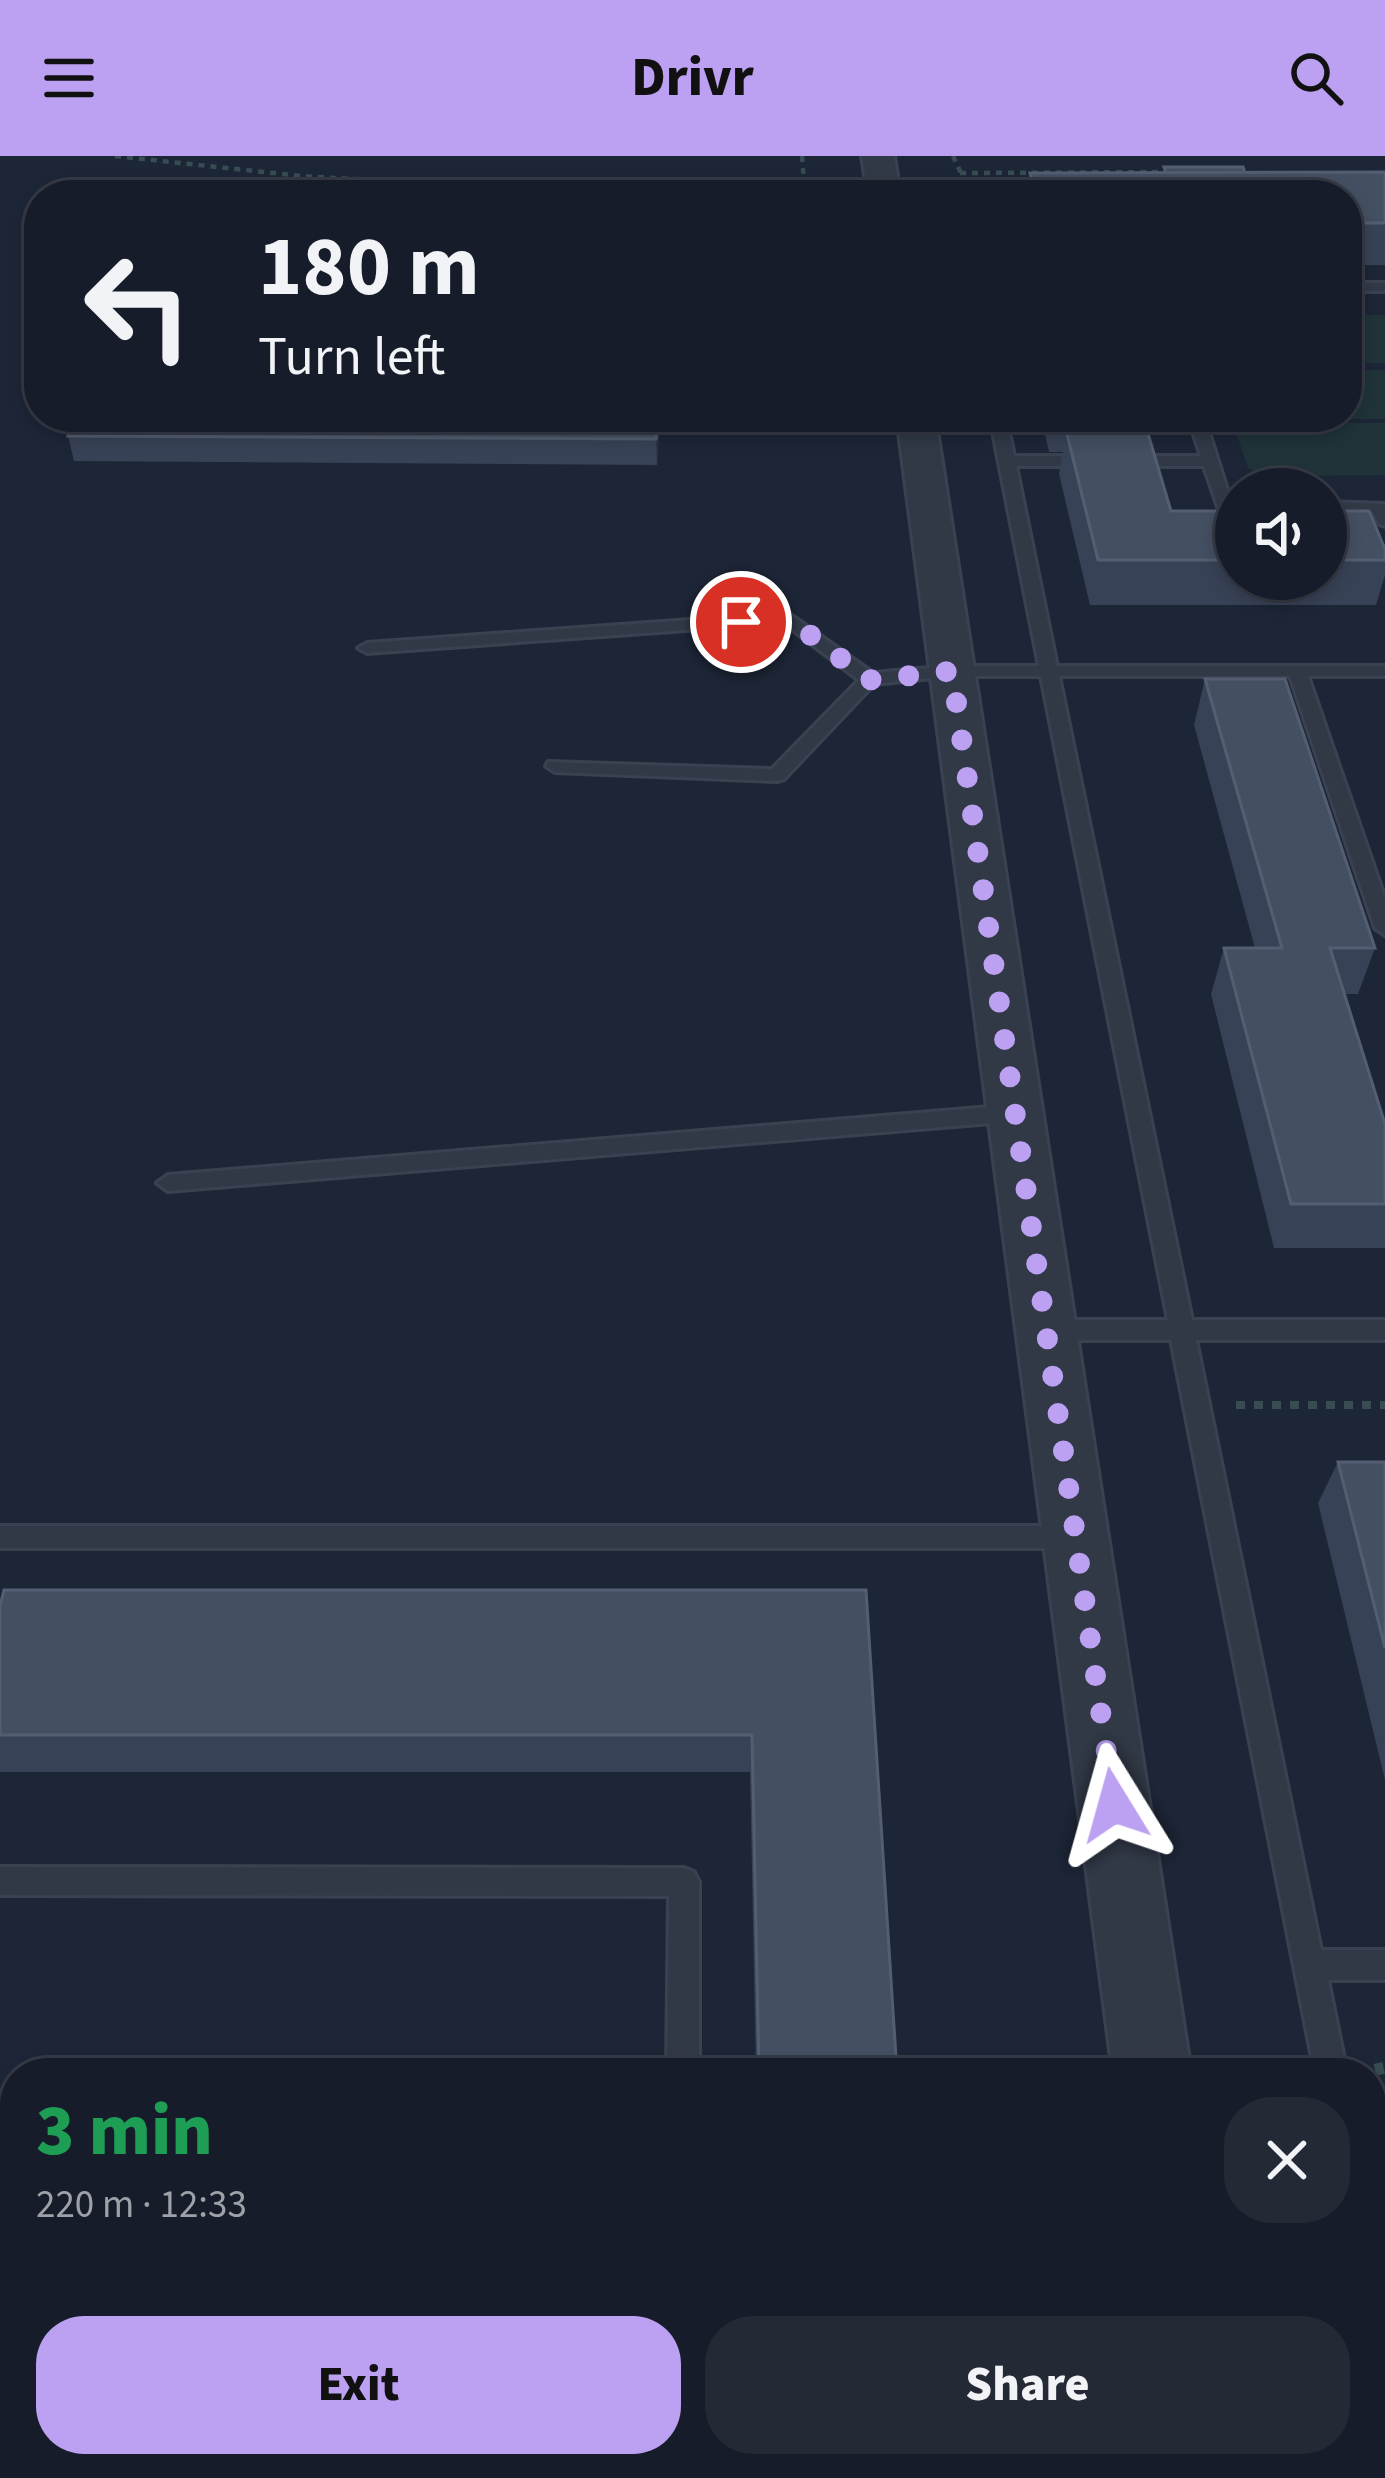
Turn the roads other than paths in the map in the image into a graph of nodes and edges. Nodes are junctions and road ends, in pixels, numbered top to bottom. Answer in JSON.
{"nodes":[{"id":1,"x":918,"y":432,"type":"edge"},
{"id":2,"x":1001,"y":432,"type":"edge"},
{"id":3,"x":1201,"y":432,"type":"edge"},
{"id":4,"x":1006,"y":461,"type":"junction"},
{"id":5,"x":1210,"y":461,"type":"junction"},
{"id":6,"x":1215,"y":475,"type":"edge"},
{"id":7,"x":1347,"y":507,"type":"edge"},
{"id":8,"x":1385,"y":521,"type":"edge"},
{"id":9,"x":367,"y":648,"type":"dead end"},
{"id":10,"x":952,"y":671,"type":"junction"},
{"id":11,"x":1049,"y":671,"type":"junction"},
{"id":12,"x":1297,"y":671,"type":"junction"},
{"id":13,"x":1385,"y":671,"type":"edge"},
{"id":14,"x":869,"y":680,"type":"junction"},
{"id":15,"x":556,"y":766,"type":"dead end"},
{"id":16,"x":1385,"y":928,"type":"edge"},
{"id":17,"x":1015,"y":1113,"type":"junction"},
{"id":18,"x":168,"y":1183,"type":"dead end"},
{"id":19,"x":1046,"y":1330,"type":"junction"},
{"id":20,"x":1181,"y":1330,"type":"junction"},
{"id":21,"x":1385,"y":1330,"type":"edge"},
{"id":22,"x":0,"y":1537,"type":"edge"},
{"id":23,"x":1076,"y":1537,"type":"junction"},
{"id":24,"x":0,"y":1881,"type":"edge"},
{"id":25,"x":1310,"y":1965,"type":"junction"},
{"id":26,"x":1385,"y":1965,"type":"edge"},
{"id":27,"x":683,"y":2058,"type":"edge"},
{"id":28,"x":1150,"y":2058,"type":"edge"},
{"id":29,"x":1328,"y":2058,"type":"edge"}],
"edges":[{"from":1,"to":10,"type":"street"},
{"from":2,"to":4,"type":"lane"},
{"from":3,"to":5,"type":"lane"},
{"from":4,"to":5,"type":"lane"},
{"from":4,"to":11,"type":"lane"},
{"from":5,"to":6,"type":"lane"},
{"from":7,"to":8,"type":"lane"},
{"from":9,"to":14,"type":"lane"},
{"from":10,"to":11,"type":"lane"},
{"from":10,"to":14,"type":"lane"},
{"from":10,"to":17,"type":"street"},
{"from":11,"to":12,"type":"lane"},
{"from":11,"to":20,"type":"lane"},
{"from":12,"to":13,"type":"lane"},
{"from":12,"to":16,"type":"lane"},
{"from":14,"to":15,"type":"lane"},
{"from":17,"to":18,"type":"lane"},
{"from":17,"to":19,"type":"street"},
{"from":19,"to":20,"type":"lane"},
{"from":19,"to":23,"type":"street"},
{"from":20,"to":21,"type":"lane"},
{"from":20,"to":25,"type":"lane"},
{"from":22,"to":23,"type":"lane"},
{"from":23,"to":28,"type":"street"},
{"from":24,"to":27,"type":"lane"},
{"from":25,"to":26,"type":"lane"},
{"from":25,"to":29,"type":"lane"}]}
